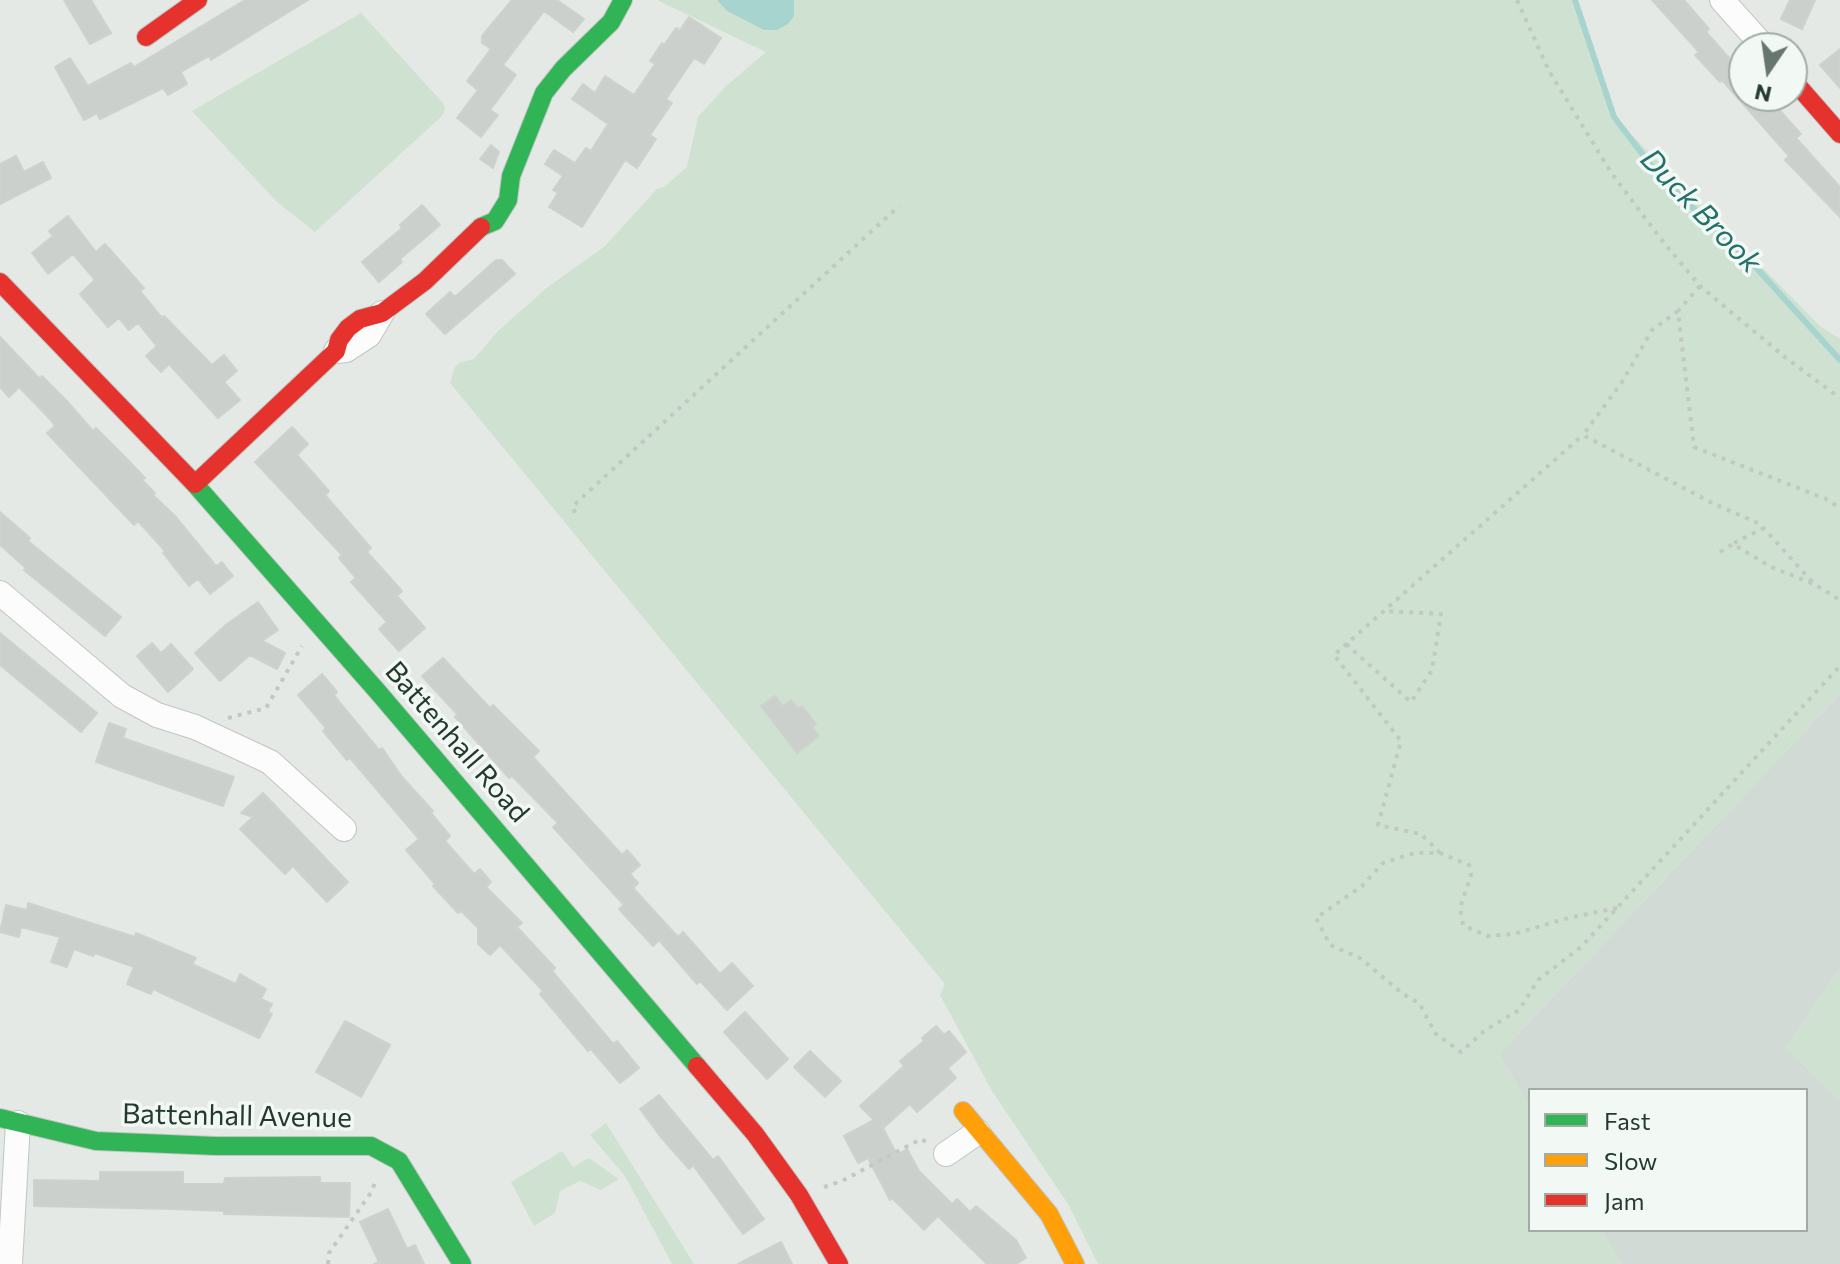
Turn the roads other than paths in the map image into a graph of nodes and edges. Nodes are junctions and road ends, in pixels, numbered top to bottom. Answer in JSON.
{"nodes":[{"id":1,"x":198,"y":0,"type":"edge"},
{"id":2,"x":623,"y":0,"type":"edge"},
{"id":3,"x":1722,"y":0,"type":"edge"},
{"id":4,"x":1751,"y":32,"type":"edge"},
{"id":5,"x":146,"y":37,"type":"dead end"},
{"id":6,"x":1808,"y":97,"type":"edge"},
{"id":7,"x":1840,"y":134,"type":"edge"},
{"id":8,"x":511,"y":176,"type":"joint"},
{"id":9,"x":482,"y":226,"type":"joint"},
{"id":10,"x":0,"y":282,"type":"edge"},
{"id":11,"x":382,"y":313,"type":"joint"},
{"id":12,"x":336,"y":351,"type":"joint"},
{"id":13,"x":195,"y":484,"type":"junction"},
{"id":14,"x":0,"y":593,"type":"edge"},
{"id":15,"x":344,"y":829,"type":"dead end"},
{"id":16,"x":963,"y":1111,"type":"dead end"},
{"id":17,"x":9,"y":1120,"type":"edge"},
{"id":18,"x":978,"y":1132,"type":"junction"},
{"id":19,"x":946,"y":1154,"type":"road end"},
{"id":20,"x":10,"y":1264,"type":"edge"},
{"id":21,"x":462,"y":1264,"type":"edge"},
{"id":22,"x":839,"y":1264,"type":"edge"},
{"id":23,"x":1075,"y":1264,"type":"edge"}],
"edges":[{"from":1,"to":5,"type":"street"},
{"from":2,"to":8,"type":"street"},
{"from":3,"to":4,"type":"street"},
{"from":6,"to":7,"type":"street"},
{"from":8,"to":9,"type":"street"},
{"from":9,"to":11,"type":"street"},
{"from":10,"to":13,"type":"street","name":"Battenhall Road"},
{"from":11,"to":12,"type":"street"},
{"from":12,"to":13,"type":"street"},
{"from":13,"to":22,"type":"street","name":"Battenhall Road"},
{"from":14,"to":15,"type":"street"},
{"from":16,"to":18,"type":"street"},
{"from":17,"to":20,"type":"street"},
{"from":17,"to":21,"type":"street","name":"Battenhall Avenue"},
{"from":18,"to":19,"type":"street"},
{"from":18,"to":23,"type":"street"}]}
